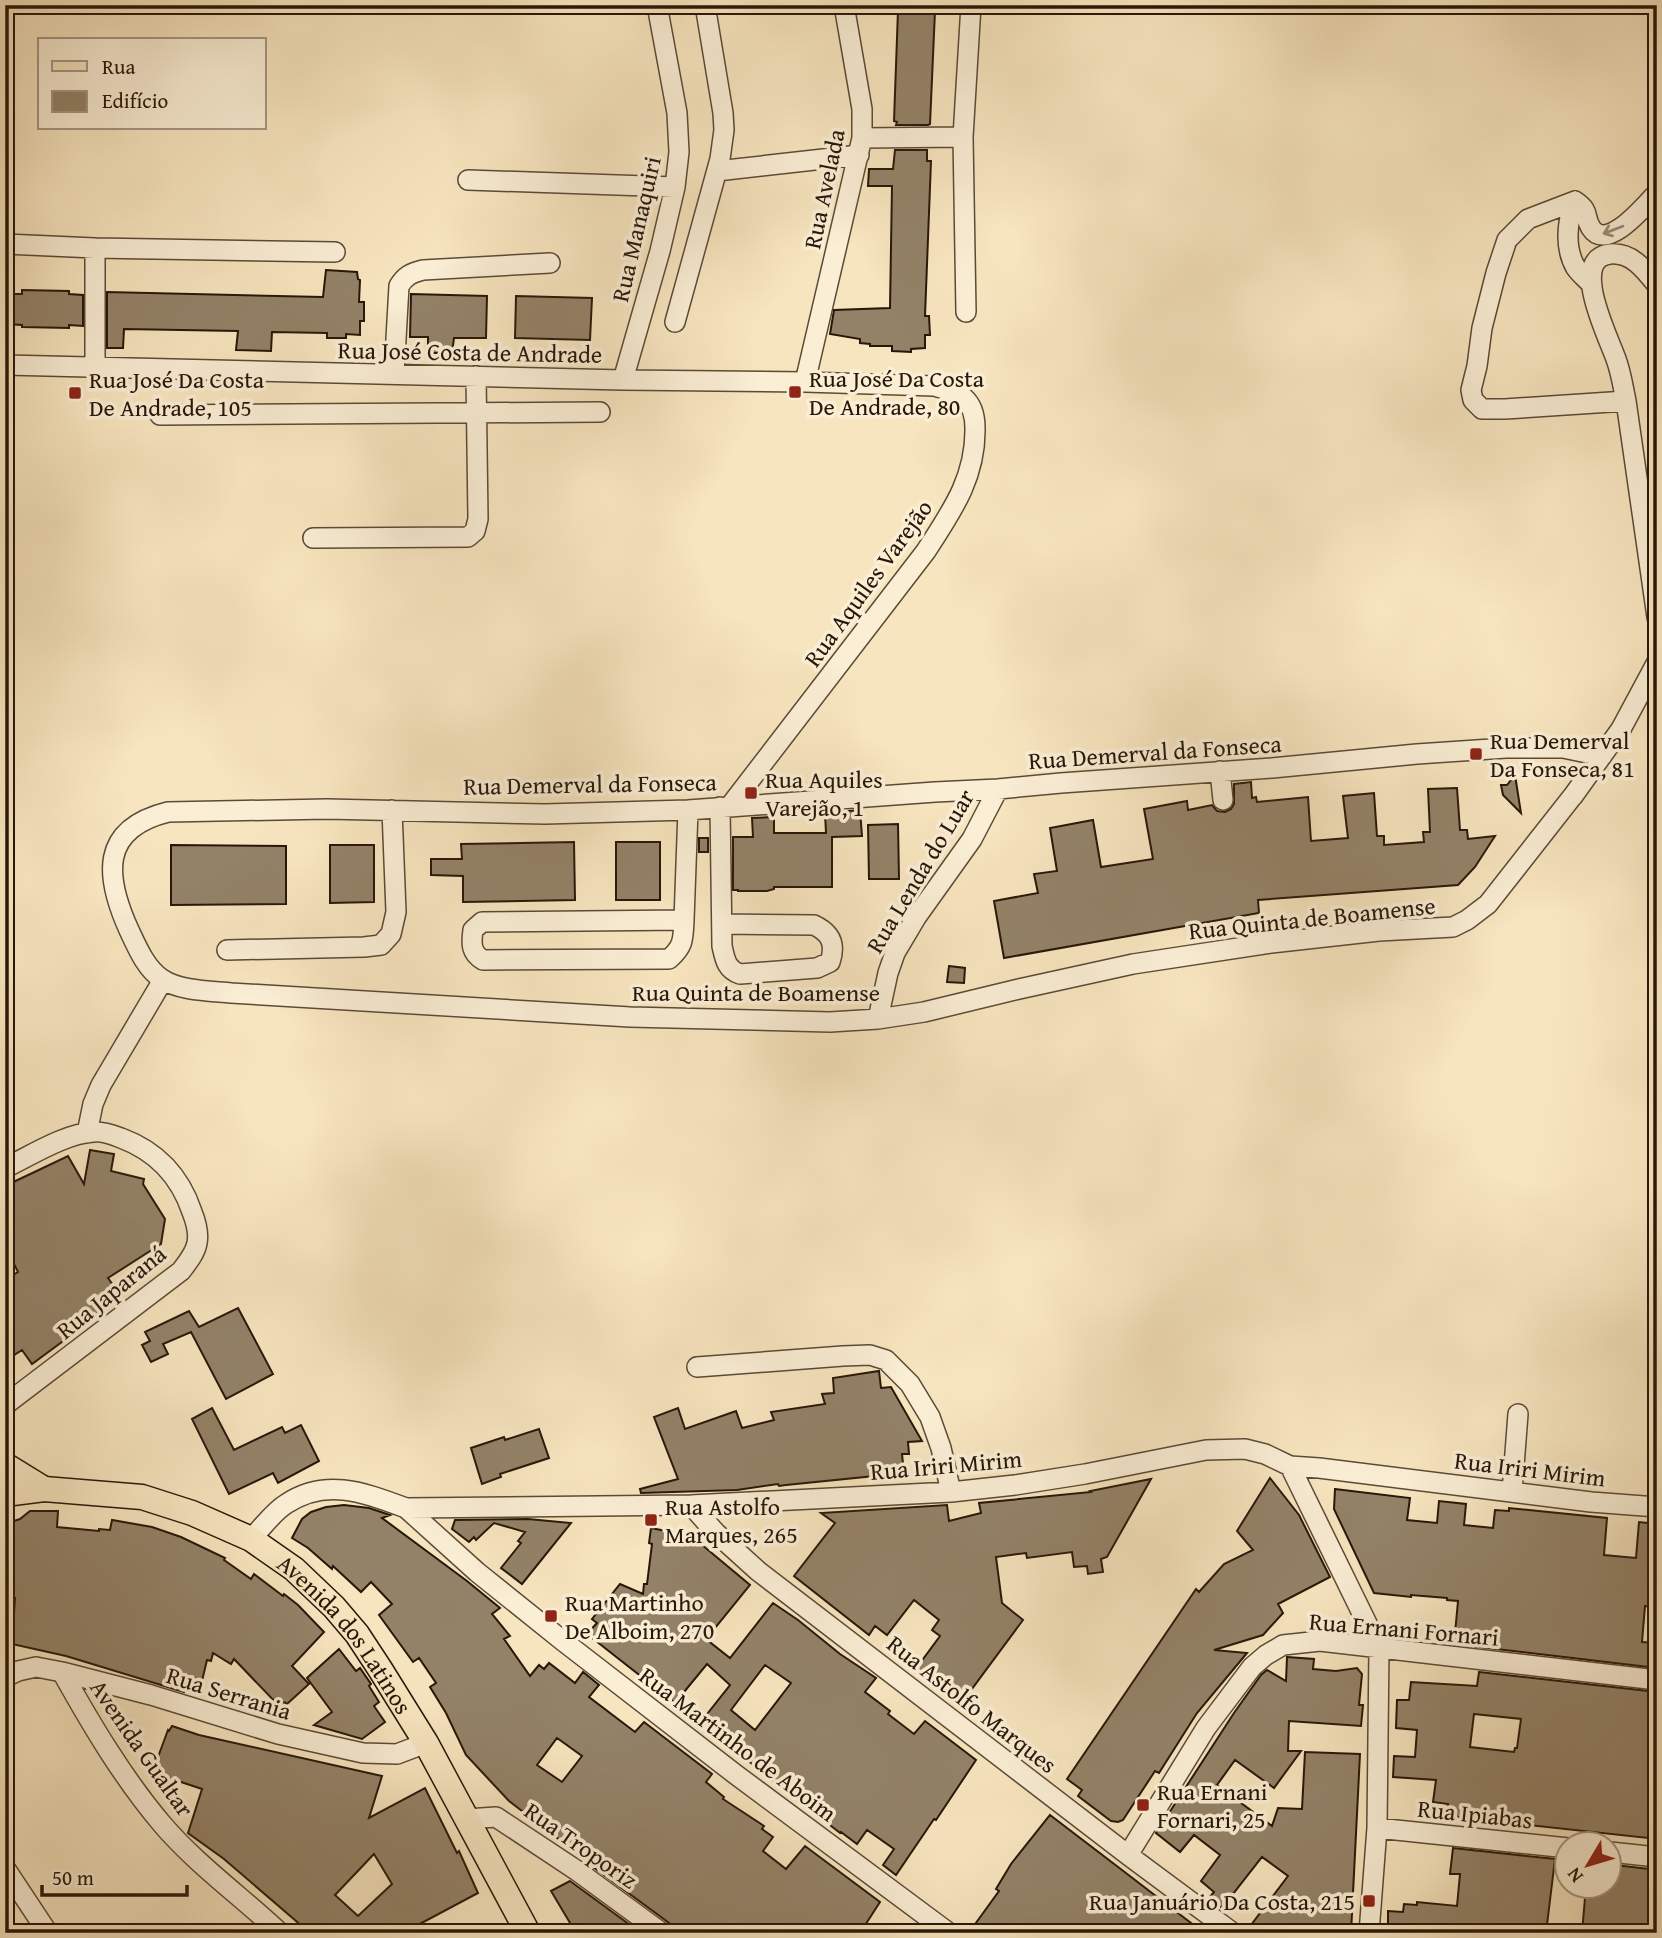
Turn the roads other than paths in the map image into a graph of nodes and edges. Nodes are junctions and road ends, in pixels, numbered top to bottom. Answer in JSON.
{"nodes":[{"id":1,"x":657,"y":5,"type":"edge"},
{"id":2,"x":705,"y":5,"type":"edge"},
{"id":3,"x":844,"y":5,"type":"edge"},
{"id":4,"x":971,"y":5,"type":"edge"},
{"id":5,"x":963,"y":137,"type":"junction"},
{"id":6,"x":861,"y":147,"type":"junction"},
{"id":7,"x":717,"y":171,"type":"junction"},
{"id":8,"x":468,"y":180,"type":"dead end"},
{"id":9,"x":675,"y":187,"type":"junction"},
{"id":10,"x":1657,"y":193,"type":"edge"},
{"id":11,"x":1575,"y":201,"type":"junction"},
{"id":12,"x":5,"y":244,"type":"edge"},
{"id":13,"x":95,"y":248,"type":"junction"},
{"id":14,"x":335,"y":252,"type":"dead end"},
{"id":15,"x":550,"y":263,"type":"dead end"},
{"id":16,"x":1592,"y":285,"type":"junction"},
{"id":17,"x":1657,"y":285,"type":"edge"},
{"id":18,"x":966,"y":312,"type":"dead end"},
{"id":19,"x":675,"y":322,"type":"dead end"},
{"id":20,"x":5,"y":365,"type":"edge"},
{"id":21,"x":95,"y":368,"type":"junction"},
{"id":22,"x":394,"y":374,"type":"junction"},
{"id":23,"x":477,"y":376,"type":"junction"},
{"id":24,"x":623,"y":380,"type":"junction"},
{"id":25,"x":805,"y":382,"type":"junction"},
{"id":26,"x":934,"y":386,"type":"joint"},
{"id":27,"x":1626,"y":401,"type":"junction"},
{"id":28,"x":600,"y":412,"type":"dead end"},
{"id":29,"x":477,"y":413,"type":"junction"},
{"id":30,"x":160,"y":415,"type":"dead end"},
{"id":31,"x":313,"y":538,"type":"dead end"},
{"id":32,"x":1657,"y":617,"type":"edge"},
{"id":33,"x":1657,"y":662,"type":"edge"},
{"id":34,"x":1648,"y":698,"type":"edge"},
{"id":35,"x":1602,"y":756,"type":"junction"},
{"id":36,"x":1220,"y":771,"type":"junction"},
{"id":37,"x":998,"y":789,"type":"junction"},
{"id":38,"x":1223,"y":800,"type":"dead end"},
{"id":39,"x":725,"y":806,"type":"junction"},
{"id":40,"x":392,"y":810,"type":"junction"},
{"id":41,"x":688,"y":810,"type":"junction"},
{"id":42,"x":684,"y":920,"type":"junction"},
{"id":43,"x":722,"y":924,"type":"junction"},
{"id":44,"x":227,"y":950,"type":"dead end"},
{"id":45,"x":163,"y":980,"type":"junction"},
{"id":46,"x":878,"y":1019,"type":"junction"},
{"id":47,"x":87,"y":1133,"type":"junction"},
{"id":48,"x":5,"y":1168,"type":"edge"},
{"id":49,"x":696,"y":1367,"type":"dead end"},
{"id":50,"x":6,"y":1402,"type":"edge"},
{"id":51,"x":1518,"y":1414,"type":"dead end"},
{"id":52,"x":5,"y":1465,"type":"edge"},
{"id":53,"x":1290,"y":1466,"type":"junction"},
{"id":54,"x":44,"y":1489,"type":"junction"},
{"id":55,"x":951,"y":1492,"type":"junction"},
{"id":56,"x":1512,"y":1492,"type":"junction"},
{"id":57,"x":5,"y":1494,"type":"edge"},
{"id":58,"x":691,"y":1505,"type":"junction"},
{"id":59,"x":1657,"y":1507,"type":"edge"},
{"id":60,"x":406,"y":1508,"type":"junction"},
{"id":61,"x":251,"y":1539,"type":"junction"},
{"id":62,"x":1379,"y":1648,"type":"junction"},
{"id":63,"x":62,"y":1672,"type":"junction"},
{"id":64,"x":12,"y":1674,"type":"edge"},
{"id":65,"x":1657,"y":1680,"type":"edge"},
{"id":66,"x":426,"y":1743,"type":"junction"},
{"id":67,"x":467,"y":1819,"type":"junction"},
{"id":68,"x":1377,"y":1828,"type":"junction"},
{"id":69,"x":1554,"y":1847,"type":"edge"},
{"id":70,"x":1624,"y":1854,"type":"edge"},
{"id":71,"x":1128,"y":1855,"type":"junction"},
{"id":72,"x":1657,"y":1857,"type":"edge"},
{"id":73,"x":5,"y":1868,"type":"edge"},
{"id":74,"x":48,"y":1933,"type":"edge"},
{"id":75,"x":280,"y":1933,"type":"edge"},
{"id":76,"x":528,"y":1933,"type":"edge"},
{"id":77,"x":662,"y":1933,"type":"edge"},
{"id":78,"x":949,"y":1933,"type":"edge"},
{"id":79,"x":1233,"y":1933,"type":"edge"},
{"id":80,"x":1369,"y":1933,"type":"edge"}],
"edges":[{"from":1,"to":9,"type":"street","name":"Rua Manaquiri"},
{"from":2,"to":7,"type":"street"},
{"from":3,"to":6,"type":"street","name":"Rua Avelada"},
{"from":4,"to":5,"type":"street"},
{"from":5,"to":6,"type":"street"},
{"from":5,"to":18,"type":"street"},
{"from":6,"to":7,"type":"street"},
{"from":6,"to":25,"type":"street","name":"Rua Avelada"},
{"from":7,"to":19,"type":"street"},
{"from":8,"to":9,"type":"street"},
{"from":9,"to":24,"type":"street","name":"Rua Manaquiri"},
{"from":10,"to":11,"type":"street","one_way":true},
{"from":11,"to":16,"type":"street"},
{"from":11,"to":27,"type":"street"},
{"from":12,"to":13,"type":"street"},
{"from":13,"to":14,"type":"street"},
{"from":13,"to":21,"type":"street"},
{"from":15,"to":22,"type":"street"},
{"from":16,"to":17,"type":"street"},
{"from":16,"to":27,"type":"street"},
{"from":20,"to":21,"type":"street","name":"Rua José Costa de Andrade"},
{"from":21,"to":22,"type":"street","name":"Rua José Costa de Andrade"},
{"from":22,"to":23,"type":"street","name":"Rua José Costa de Andrade"},
{"from":23,"to":24,"type":"street","name":"Rua José Costa de Andrade"},
{"from":23,"to":29,"type":"street"},
{"from":24,"to":25,"type":"street","name":"Rua José Costa de Andrade"},
{"from":25,"to":26,"type":"street","name":"Rua José Costa de Andrade"},
{"from":26,"to":39,"type":"street","name":"Rua Aquiles Varejão"},
{"from":27,"to":32,"type":"street"},
{"from":28,"to":29,"type":"street"},
{"from":29,"to":30,"type":"street"},
{"from":29,"to":31,"type":"street"},
{"from":33,"to":34,"type":"street"},
{"from":34,"to":35,"type":"street"},
{"from":35,"to":36,"type":"street","name":"Rua Demerval da Fonseca"},
{"from":35,"to":46,"type":"street","name":"Rua Quinta de Boamense"},
{"from":36,"to":37,"type":"street","name":"Rua Demerval da Fonseca"},
{"from":36,"to":38,"type":"street"},
{"from":37,"to":39,"type":"street","name":"Rua Demerval da Fonseca"},
{"from":37,"to":46,"type":"street","name":"Rua Lenda do Luar"},
{"from":39,"to":41,"type":"street","name":"Rua Demerval da Fonseca"},
{"from":39,"to":43,"type":"street"},
{"from":40,"to":41,"type":"street","name":"Rua Demerval da Fonseca"},
{"from":40,"to":44,"type":"street"},
{"from":40,"to":45,"type":"street","name":"Rua Demerval da Fonseca"},
{"from":41,"to":42,"type":"street"},
{"from":42,"to":42,"type":"street"},
{"from":43,"to":43,"type":"street"},
{"from":45,"to":46,"type":"street","name":"Rua Quinta de Boamense"},
{"from":45,"to":47,"type":"street"},
{"from":47,"to":48,"type":"street","name":"Rua Japaraná"},
{"from":47,"to":50,"type":"street","name":"Rua Japaraná"},
{"from":49,"to":55,"type":"street"},
{"from":51,"to":56,"type":"street"},
{"from":52,"to":54,"type":"main road","name":"Avenida dos Latinos"},
{"from":53,"to":55,"type":"street","name":"Rua Iriri Mirim"},
{"from":53,"to":56,"type":"street","name":"Rua Iriri Mirim"},
{"from":53,"to":62,"type":"street"},
{"from":54,"to":57,"type":"main road","name":"Avenida dos Latinos"},
{"from":54,"to":61,"type":"main road","name":"Avenida dos Latinos"},
{"from":55,"to":58,"type":"street","name":"Rua Iriri Mirim"},
{"from":56,"to":59,"type":"street","name":"Rua Iriri Mirim"},
{"from":58,"to":60,"type":"street","name":"Rua Iriri Mirim"},
{"from":58,"to":71,"type":"street","name":"Rua Astolfo Marques"},
{"from":60,"to":61,"type":"street","name":"Rua Iriri Mirim"},
{"from":60,"to":78,"type":"street","name":"Rua Martinho de Aboim"},
{"from":61,"to":66,"type":"main road","name":"Avenida dos Latinos"},
{"from":62,"to":65,"type":"street","name":"Rua Ernani Fornari"},
{"from":62,"to":68,"type":"street"},
{"from":62,"to":71,"type":"street","name":"Rua Ernani Fornari"},
{"from":63,"to":64,"type":"street","name":"Rua Serrania"},
{"from":63,"to":66,"type":"street","name":"Rua Serrania"},
{"from":63,"to":75,"type":"street","name":"Avenida Gualtar"},
{"from":66,"to":67,"type":"main road","name":"Avenida dos Latinos"},
{"from":67,"to":76,"type":"main road","name":"Avenida dos Latinos"},
{"from":67,"to":77,"type":"street","name":"Rua Troporiz"},
{"from":68,"to":69,"type":"street","name":"Rua Ipiabas"},
{"from":68,"to":80,"type":"street"},
{"from":70,"to":72,"type":"street"},
{"from":71,"to":79,"type":"street","name":"Rua Astolfo Marques"},
{"from":73,"to":74,"type":"street"}]}
